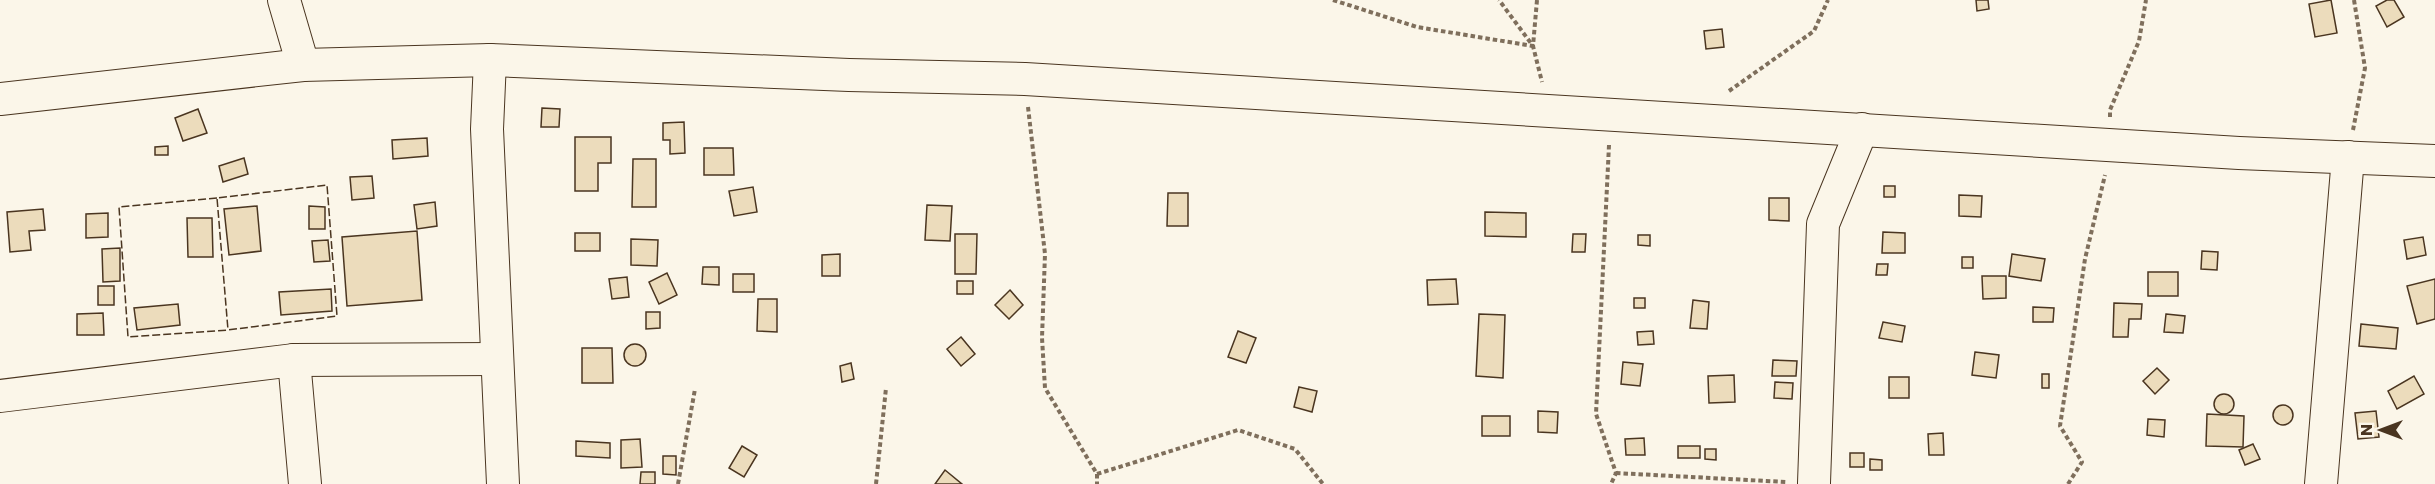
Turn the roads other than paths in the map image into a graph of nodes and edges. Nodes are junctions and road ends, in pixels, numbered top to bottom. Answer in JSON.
{"nodes":[{"id":1,"x":284,"y":0,"type":"edge"},
{"id":2,"x":490,"y":60,"type":"junction"},
{"id":3,"x":303,"y":65,"type":"junction"},
{"id":4,"x":0,"y":99,"type":"edge"},
{"id":5,"x":1862,"y":129,"type":"junction"},
{"id":6,"x":2348,"y":157,"type":"junction"},
{"id":7,"x":2435,"y":161,"type":"edge"},
{"id":8,"x":496,"y":359,"type":"junction"},
{"id":9,"x":294,"y":360,"type":"junction"},
{"id":10,"x":0,"y":396,"type":"edge"},
{"id":11,"x":1814,"y":483,"type":"edge"},
{"id":12,"x":305,"y":484,"type":"edge"},
{"id":13,"x":503,"y":484,"type":"edge"},
{"id":14,"x":2321,"y":484,"type":"edge"}],
"edges":[{"from":1,"to":3,"type":"street"},
{"from":2,"to":3,"type":"street"},
{"from":2,"to":5,"type":"street"},
{"from":2,"to":8,"type":"street"},
{"from":3,"to":4,"type":"street"},
{"from":5,"to":6,"type":"street"},
{"from":5,"to":11,"type":"street"},
{"from":6,"to":7,"type":"street"},
{"from":6,"to":14,"type":"street"},
{"from":8,"to":9,"type":"street"},
{"from":8,"to":13,"type":"street"},
{"from":9,"to":10,"type":"street"},
{"from":9,"to":12,"type":"street"}]}
